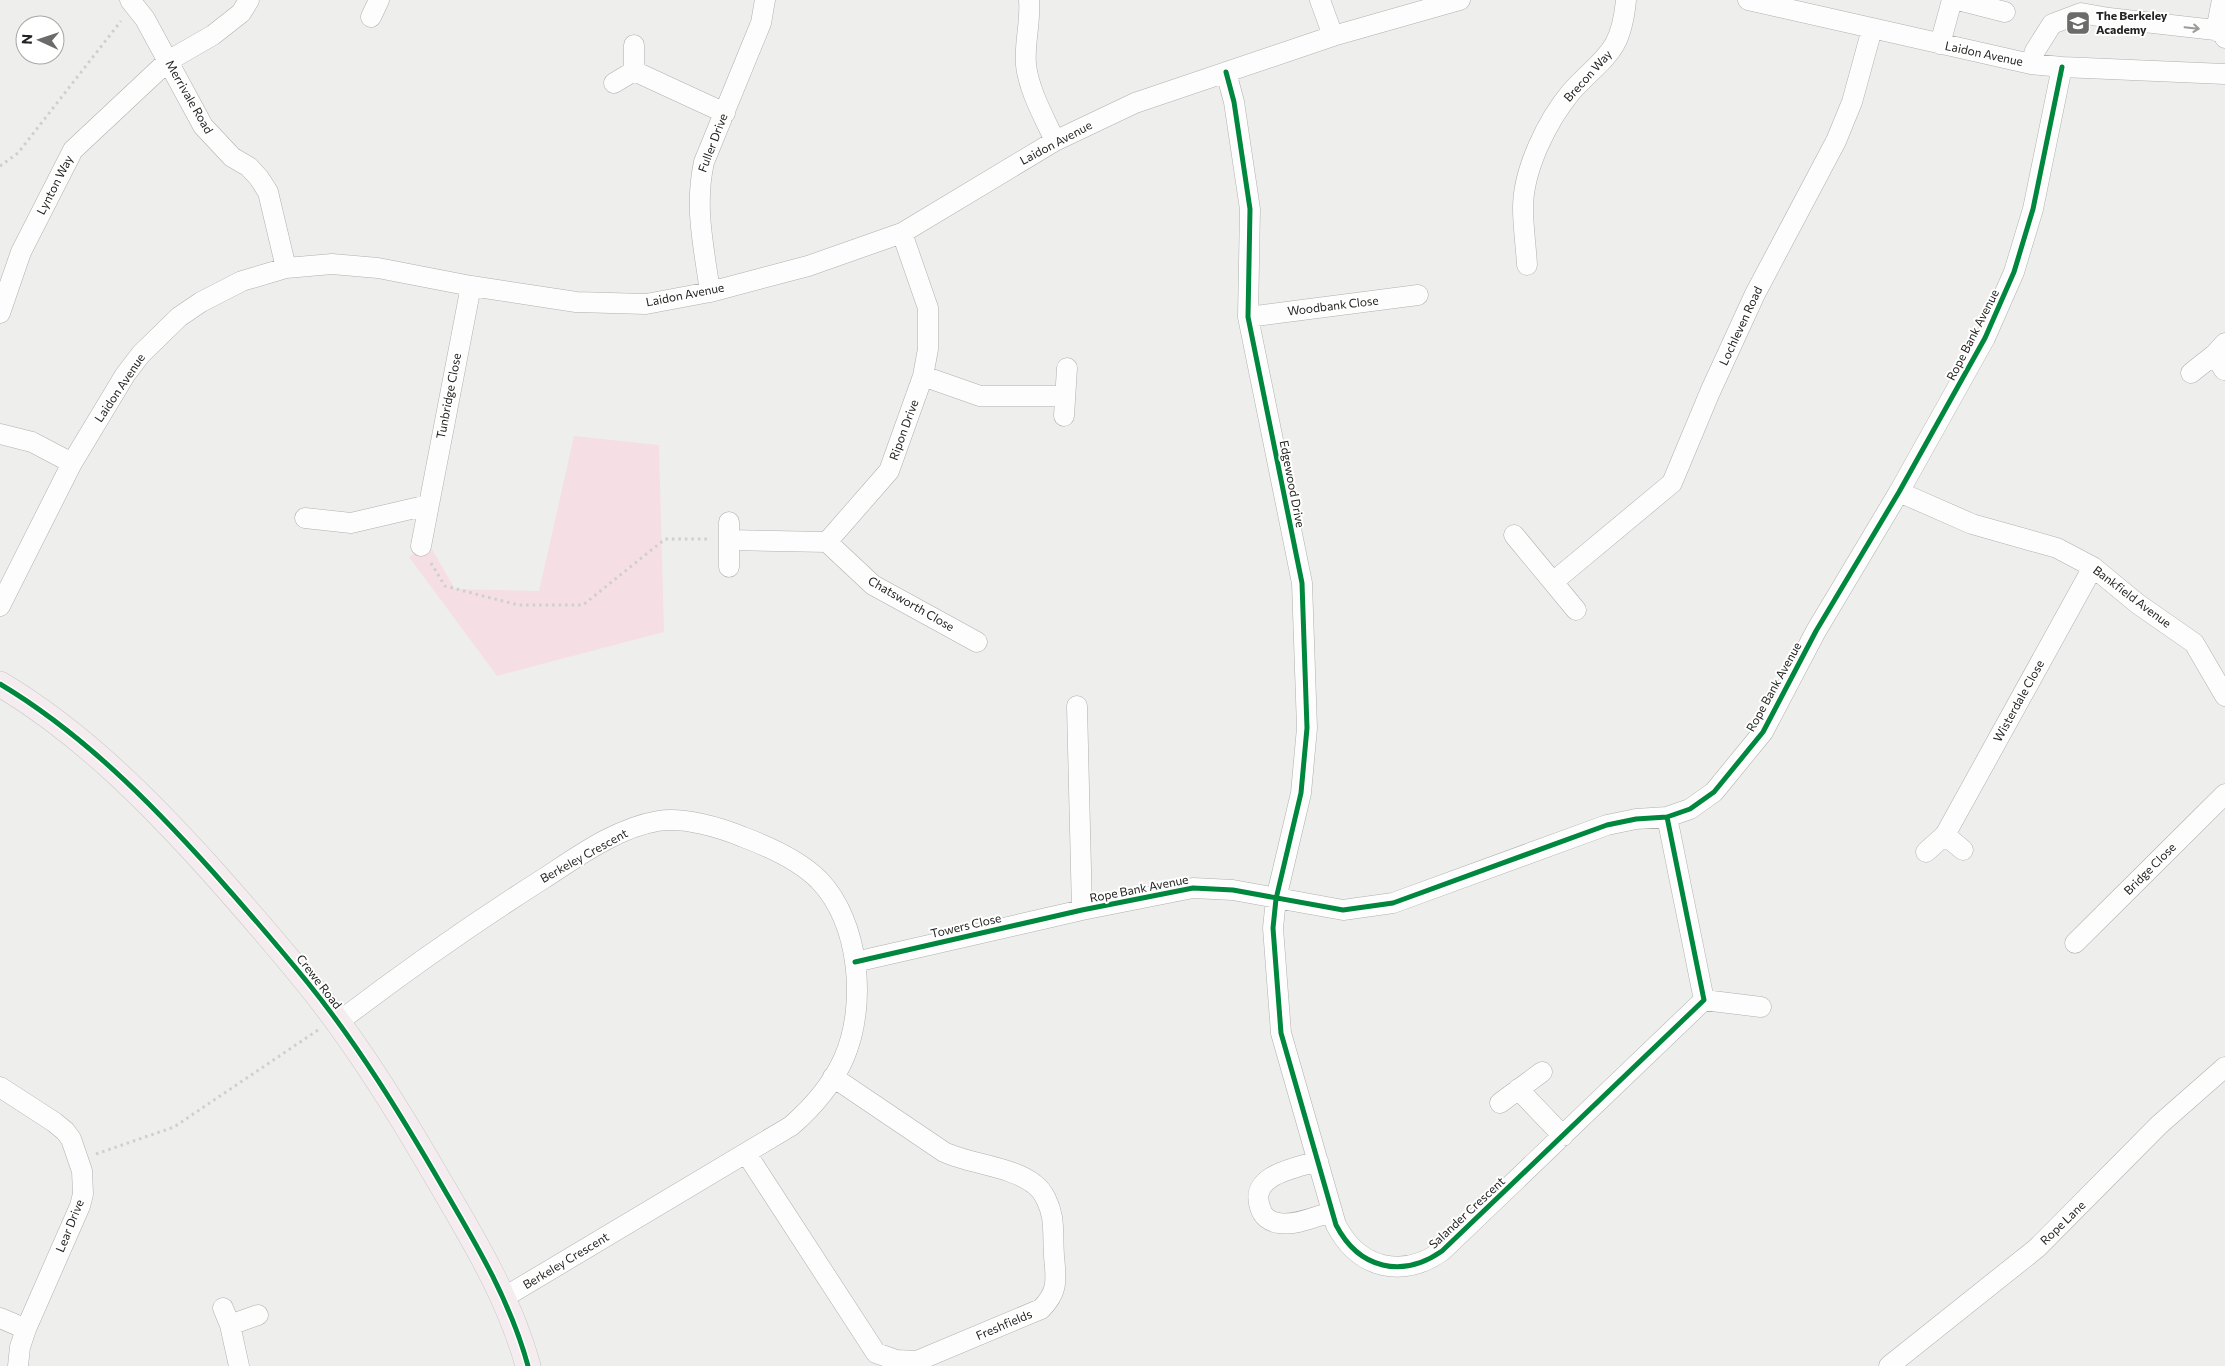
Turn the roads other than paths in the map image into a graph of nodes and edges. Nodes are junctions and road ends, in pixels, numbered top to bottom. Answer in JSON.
{"nodes":[{"id":1,"x":249,"y":0,"type":"edge"},
{"id":2,"x":765,"y":0,"type":"edge"},
{"id":3,"x":1029,"y":0,"type":"edge"},
{"id":4,"x":1320,"y":0,"type":"edge"},
{"id":5,"x":1626,"y":0,"type":"edge"},
{"id":6,"x":1748,"y":0,"type":"edge"},
{"id":7,"x":1952,"y":0,"type":"edge"},
{"id":8,"x":1958,"y":0,"type":"edge"},
{"id":9,"x":2222,"y":0,"type":"edge"},
{"id":10,"x":1454,"y":1,"type":"edge"},
{"id":11,"x":132,"y":2,"type":"edge"},
{"id":12,"x":2006,"y":12,"type":"dead end"},
{"id":13,"x":1872,"y":29,"type":"junction"},
{"id":14,"x":2221,"y":34,"type":"edge"},
{"id":15,"x":1332,"y":36,"type":"junction"},
{"id":16,"x":1940,"y":44,"type":"junction"},
{"id":17,"x":634,"y":45,"type":"dead end"},
{"id":18,"x":168,"y":61,"type":"junction"},
{"id":19,"x":2031,"y":64,"type":"junction"},
{"id":20,"x":2062,"y":68,"type":"junction"},
{"id":21,"x":634,"y":71,"type":"junction"},
{"id":22,"x":1226,"y":72,"type":"junction"},
{"id":23,"x":2225,"y":74,"type":"edge"},
{"id":24,"x":614,"y":83,"type":"dead end"},
{"id":25,"x":725,"y":113,"type":"junction"},
{"id":26,"x":1055,"y":141,"type":"junction"},
{"id":27,"x":902,"y":233,"type":"junction"},
{"id":28,"x":1527,"y":265,"type":"dead end"},
{"id":29,"x":286,"y":268,"type":"junction"},
{"id":30,"x":471,"y":286,"type":"junction"},
{"id":31,"x":710,"y":292,"type":"junction"},
{"id":32,"x":1418,"y":295,"type":"dead end"},
{"id":33,"x":0,"y":313,"type":"edge"},
{"id":34,"x":1248,"y":317,"type":"junction"},
{"id":35,"x":2222,"y":356,"type":"edge"},
{"id":36,"x":1067,"y":368,"type":"dead end"},
{"id":37,"x":2191,"y":373,"type":"dead end"},
{"id":38,"x":923,"y":376,"type":"junction"},
{"id":39,"x":0,"y":434,"type":"edge"},
{"id":40,"x":72,"y":463,"type":"junction"},
{"id":41,"x":1899,"y":492,"type":"junction"},
{"id":42,"x":428,"y":506,"type":"junction"},
{"id":43,"x":305,"y":518,"type":"dead end"},
{"id":44,"x":1514,"y":535,"type":"dead end"},
{"id":45,"x":827,"y":542,"type":"junction"},
{"id":46,"x":420,"y":546,"type":"road end"},
{"id":47,"x":729,"y":566,"type":"dead end"},
{"id":48,"x":2093,"y":567,"type":"junction"},
{"id":49,"x":1553,"y":582,"type":"junction"},
{"id":50,"x":0,"y":606,"type":"edge"},
{"id":51,"x":1576,"y":610,"type":"dead end"},
{"id":52,"x":977,"y":642,"type":"dead end"},
{"id":53,"x":0,"y":684,"type":"edge"},
{"id":54,"x":2225,"y":696,"type":"edge"},
{"id":55,"x":1076,"y":706,"type":"dead end"},
{"id":56,"x":2225,"y":794,"type":"edge"},
{"id":57,"x":1668,"y":817,"type":"junction"},
{"id":58,"x":1944,"y":835,"type":"junction"},
{"id":59,"x":1962,"y":850,"type":"dead end"},
{"id":60,"x":1926,"y":852,"type":"dead end"},
{"id":61,"x":1276,"y":899,"type":"junction"},
{"id":62,"x":1082,"y":910,"type":"junction"},
{"id":63,"x":2075,"y":943,"type":"dead end"},
{"id":64,"x":855,"y":962,"type":"junction"},
{"id":65,"x":1704,"y":1000,"type":"junction"},
{"id":66,"x":1761,"y":1007,"type":"dead end"},
{"id":67,"x":337,"y":1023,"type":"junction"},
{"id":68,"x":2225,"y":1066,"type":"edge"},
{"id":69,"x":1542,"y":1072,"type":"dead end"},
{"id":70,"x":833,"y":1077,"type":"junction"},
{"id":71,"x":0,"y":1087,"type":"edge"},
{"id":72,"x":1518,"y":1089,"type":"junction"},
{"id":73,"x":1500,"y":1103,"type":"dead end"},
{"id":74,"x":1562,"y":1136,"type":"junction"},
{"id":75,"x":746,"y":1153,"type":"junction"},
{"id":76,"x":1318,"y":1161,"type":"junction"},
{"id":77,"x":1332,"y":1212,"type":"junction"},
{"id":78,"x":503,"y":1298,"type":"junction"},
{"id":79,"x":258,"y":1315,"type":"dead end"},
{"id":80,"x":0,"y":1318,"type":"edge"},
{"id":81,"x":26,"y":1328,"type":"junction"},
{"id":82,"x":18,"y":1366,"type":"edge"},
{"id":83,"x":239,"y":1366,"type":"edge"},
{"id":84,"x":528,"y":1366,"type":"edge"},
{"id":85,"x":1889,"y":1366,"type":"edge"}],
"edges":[{"from":1,"to":18,"type":"street","name":"Lynton Way"},
{"from":2,"to":25,"type":"street","name":"Fuller Drive"},
{"from":3,"to":26,"type":"street"},
{"from":4,"to":15,"type":"street"},
{"from":5,"to":28,"type":"street","name":"Brecon Way"},
{"from":6,"to":13,"type":"street","name":"Laidon Avenue"},
{"from":7,"to":16,"type":"street"},
{"from":8,"to":12,"type":"street"},
{"from":9,"to":14,"type":"street"},
{"from":10,"to":15,"type":"street","name":"Laidon Avenue"},
{"from":11,"to":18,"type":"street","name":"Merrivale Road"},
{"from":13,"to":16,"type":"street","name":"Laidon Avenue"},
{"from":13,"to":49,"type":"street","name":"Lochleven Road"},
{"from":19,"to":14,"type":"street","one_way":true},
{"from":15,"to":22,"type":"street","name":"Laidon Avenue"},
{"from":16,"to":19,"type":"street","name":"Laidon Avenue"},
{"from":17,"to":21,"type":"street"},
{"from":18,"to":29,"type":"street","name":"Merrivale Road"},
{"from":18,"to":33,"type":"street","name":"Lynton Way"},
{"from":19,"to":20,"type":"street","name":"Laidon Avenue"},
{"from":20,"to":23,"type":"street","name":"Laidon Avenue"},
{"from":20,"to":41,"type":"street","name":"Rope Bank Avenue"},
{"from":21,"to":24,"type":"street"},
{"from":21,"to":25,"type":"street"},
{"from":22,"to":26,"type":"street","name":"Laidon Avenue"},
{"from":22,"to":34,"type":"street","name":"Edgewood Drive"},
{"from":25,"to":31,"type":"street","name":"Fuller Drive"},
{"from":26,"to":27,"type":"street","name":"Laidon Avenue"},
{"from":27,"to":31,"type":"street","name":"Laidon Avenue"},
{"from":27,"to":38,"type":"street","name":"Ripon Drive"},
{"from":29,"to":30,"type":"street","name":"Laidon Avenue"},
{"from":29,"to":40,"type":"street","name":"Laidon Avenue"},
{"from":30,"to":31,"type":"street","name":"Laidon Avenue"},
{"from":30,"to":42,"type":"street","name":"Tunbridge Close"},
{"from":32,"to":34,"type":"street","name":"Woodbank Close"},
{"from":34,"to":61,"type":"street","name":"Edgewood Drive"},
{"from":35,"to":37,"type":"street"},
{"from":36,"to":38,"type":"street"},
{"from":38,"to":45,"type":"street","name":"Ripon Drive"},
{"from":39,"to":40,"type":"street"},
{"from":40,"to":50,"type":"street","name":"Laidon Avenue"},
{"from":41,"to":48,"type":"street","name":"Bankfield Avenue"},
{"from":41,"to":57,"type":"street","name":"Rope Bank Avenue"},
{"from":42,"to":43,"type":"street"},
{"from":42,"to":46,"type":"street","name":"Tunbridge Close"},
{"from":44,"to":49,"type":"street"},
{"from":45,"to":47,"type":"street"},
{"from":45,"to":52,"type":"street","name":"Chatsworth Close"},
{"from":48,"to":54,"type":"street","name":"Bankfield Avenue"},
{"from":48,"to":58,"type":"street","name":"Wisterdale Close"},
{"from":49,"to":51,"type":"street"},
{"from":53,"to":67,"type":"main road","name":"Crewe Road"},
{"from":55,"to":62,"type":"street"},
{"from":56,"to":63,"type":"street","name":"Bridge Close"},
{"from":57,"to":61,"type":"street","name":"Rope Bank Avenue"},
{"from":57,"to":65,"type":"street"},
{"from":58,"to":59,"type":"street"},
{"from":58,"to":60,"type":"street","name":"Wisterdale Close"},
{"from":61,"to":62,"type":"street","name":"Rope Bank Avenue"},
{"from":61,"to":76,"type":"street","name":"Salander Crescent"},
{"from":62,"to":64,"type":"street","name":"Towers Close"},
{"from":64,"to":67,"type":"street","name":"Berkeley Crescent"},
{"from":64,"to":70,"type":"street","name":"Berkeley Crescent"},
{"from":65,"to":66,"type":"street"},
{"from":65,"to":74,"type":"street","name":"Salander Crescent"},
{"from":67,"to":78,"type":"main road","name":"Crewe Road"},
{"from":68,"to":85,"type":"street","name":"Rope Lane"},
{"from":69,"to":72,"type":"street"},
{"from":70,"to":75,"type":"street","name":"Berkeley Crescent"},
{"from":70,"to":75,"type":"street","name":"Freshfields"},
{"from":71,"to":81,"type":"street","name":"Lear Drive"},
{"from":72,"to":73,"type":"street"},
{"from":72,"to":74,"type":"street"},
{"from":74,"to":77,"type":"street","name":"Salander Crescent"},
{"from":75,"to":78,"type":"street","name":"Berkeley Crescent"},
{"from":76,"to":77,"type":"street","name":"Salander Crescent"},
{"from":76,"to":77,"type":"street"},
{"from":78,"to":84,"type":"main road","name":"Crewe Road"},
{"from":79,"to":83,"type":"street"},
{"from":80,"to":81,"type":"street"},
{"from":81,"to":82,"type":"street","name":"Lear Drive"}]}
